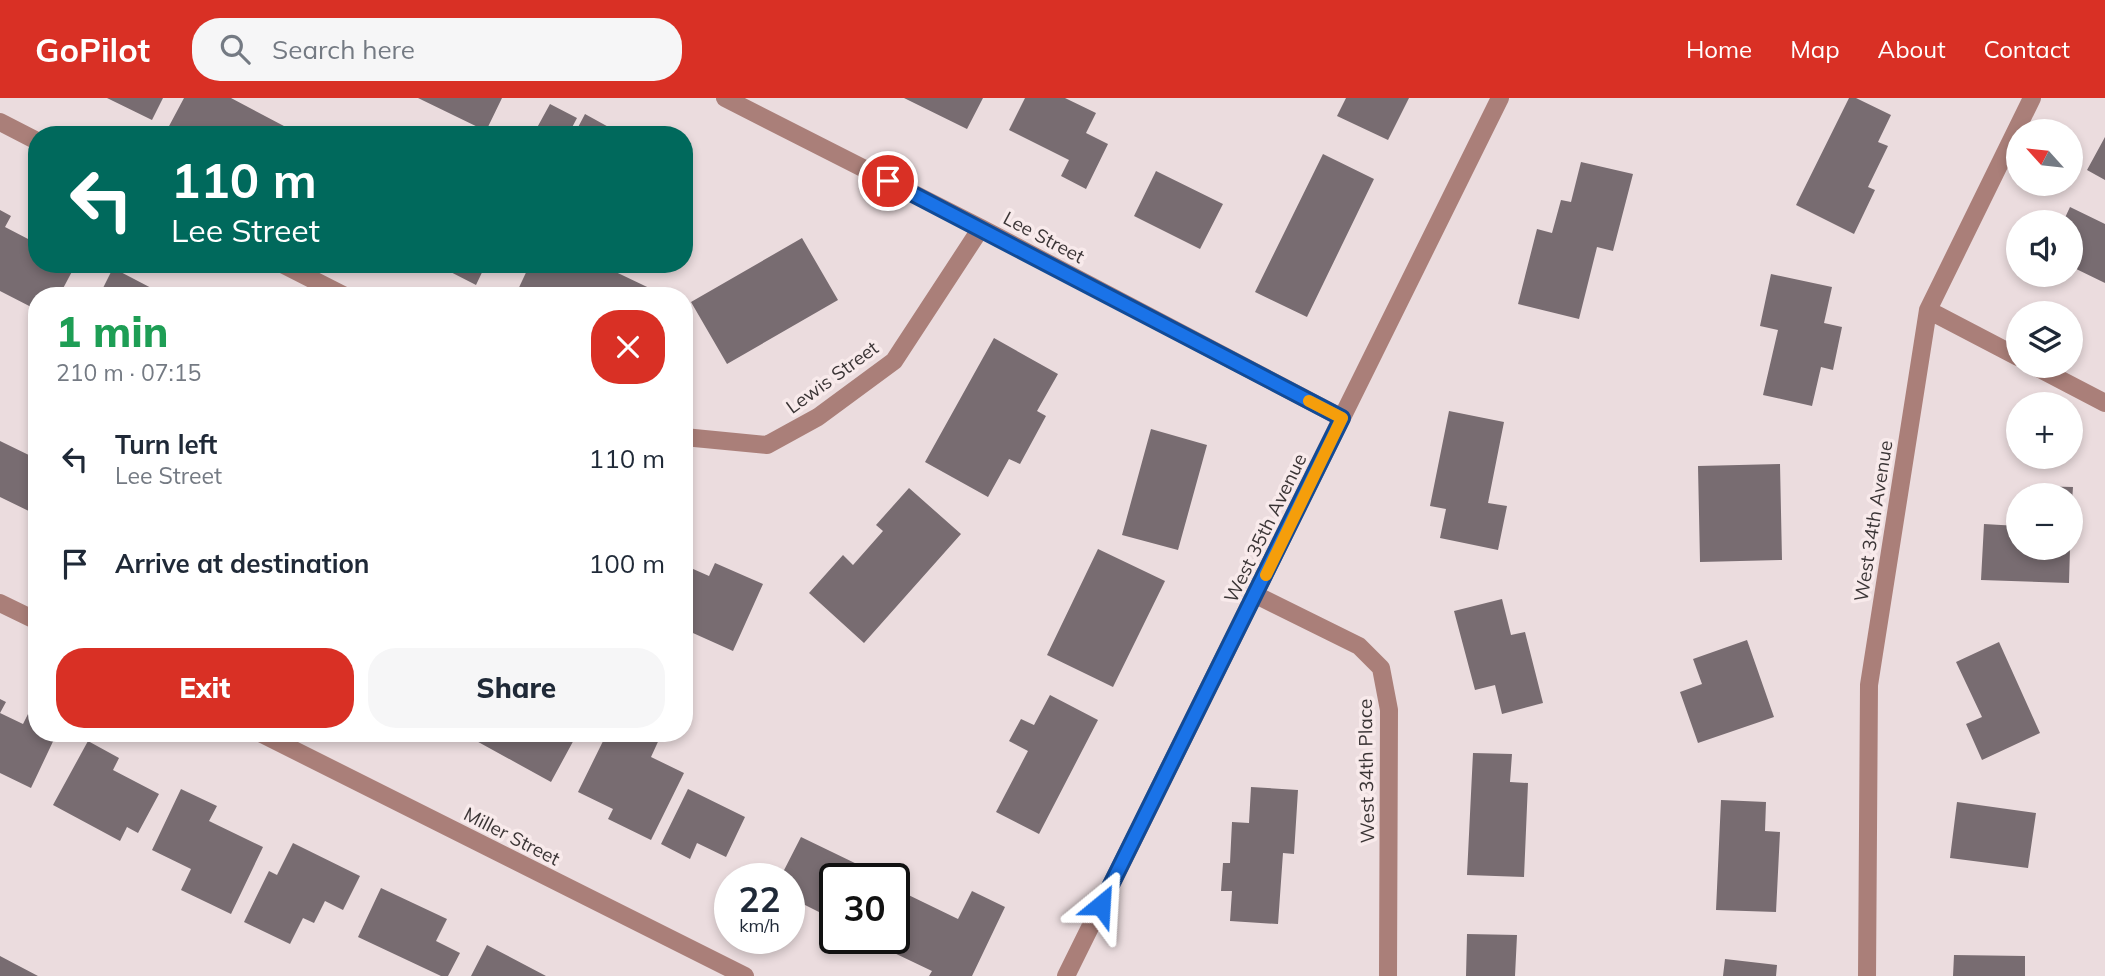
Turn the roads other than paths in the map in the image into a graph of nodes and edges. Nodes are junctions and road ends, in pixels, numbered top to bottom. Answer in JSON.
{"nodes":[{"id":1,"x":725,"y":98,"type":"edge"},
{"id":2,"x":1500,"y":98,"type":"edge"},
{"id":3,"x":2032,"y":98,"type":"edge"},
{"id":4,"x":0,"y":122,"type":"edge"},
{"id":5,"x":28,"y":136,"type":"edge"},
{"id":6,"x":981,"y":228,"type":"junction"},
{"id":7,"x":300,"y":273,"type":"edge"},
{"id":8,"x":327,"y":287,"type":"edge"},
{"id":9,"x":1928,"y":310,"type":"junction"},
{"id":10,"x":2006,"y":351,"type":"edge"},
{"id":11,"x":2057,"y":378,"type":"edge"},
{"id":12,"x":2105,"y":403,"type":"edge"},
{"id":13,"x":1342,"y":418,"type":"junction"},
{"id":14,"x":693,"y":438,"type":"edge"},
{"id":15,"x":1256,"y":595,"type":"junction"},
{"id":16,"x":0,"y":603,"type":"edge"},
{"id":17,"x":28,"y":617,"type":"edge"},
{"id":18,"x":278,"y":742,"type":"edge"},
{"id":19,"x":745,"y":976,"type":"edge"},
{"id":20,"x":1066,"y":976,"type":"edge"},
{"id":21,"x":1388,"y":976,"type":"edge"},
{"id":22,"x":1867,"y":976,"type":"edge"}],
"edges":[{"from":1,"to":6,"type":"street","name":"Lee Street"},
{"from":2,"to":13,"type":"street","name":"West 35th Avenue"},
{"from":3,"to":9,"type":"street","name":"West 34th Avenue"},
{"from":4,"to":5,"type":"street"},
{"from":6,"to":13,"type":"street","name":"Lee Street"},
{"from":6,"to":14,"type":"street","name":"Lewis Street"},
{"from":7,"to":8,"type":"street"},
{"from":9,"to":10,"type":"street"},
{"from":9,"to":22,"type":"street","name":"West 34th Avenue"},
{"from":11,"to":12,"type":"street"},
{"from":13,"to":15,"type":"street","name":"West 35th Avenue"},
{"from":15,"to":20,"type":"street","name":"West 35th Avenue"},
{"from":15,"to":21,"type":"street","name":"West 34th Place"},
{"from":16,"to":17,"type":"street"},
{"from":18,"to":19,"type":"street","name":"Miller Street"}]}
